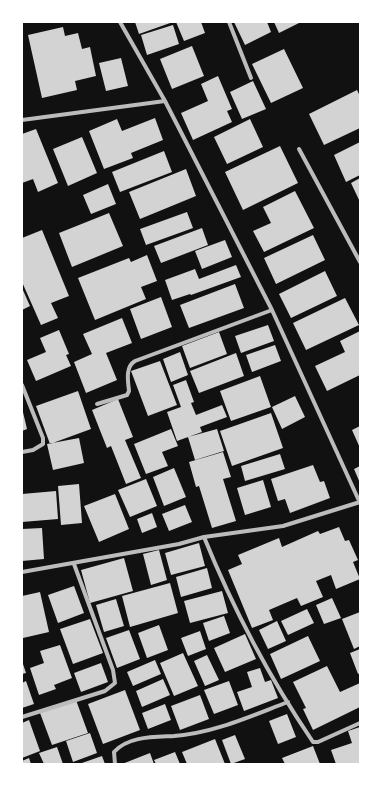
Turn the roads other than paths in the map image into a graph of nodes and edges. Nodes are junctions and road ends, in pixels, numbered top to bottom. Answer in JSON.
{"nodes":[{"id":1,"x":120,"y":22,"type":"edge"},
{"id":2,"x":229,"y":22,"type":"edge"},
{"id":3,"x":251,"y":78,"type":"dead end"},
{"id":4,"x":165,"y":101,"type":"junction"},
{"id":5,"x":22,"y":120,"type":"edge"},
{"id":6,"x":299,"y":149,"type":"dead end"},
{"id":7,"x":360,"y":262,"type":"edge"},
{"id":8,"x":272,"y":310,"type":"junction"},
{"id":9,"x":22,"y":385,"type":"edge"},
{"id":10,"x":97,"y":404,"type":"dead end"},
{"id":11,"x":22,"y":452,"type":"edge"},
{"id":12,"x":360,"y":502,"type":"edge"},
{"id":13,"x":204,"y":538,"type":"junction"},
{"id":14,"x":74,"y":564,"type":"junction"},
{"id":15,"x":22,"y":572,"type":"edge"},
{"id":16,"x":288,"y":702,"type":"junction"},
{"id":17,"x":22,"y":716,"type":"edge"},
{"id":18,"x":360,"y":723,"type":"edge"},
{"id":19,"x":115,"y":764,"type":"edge"}],
"edges":[{"from":1,"to":4,"type":"street"},
{"from":2,"to":3,"type":"street"},
{"from":4,"to":5,"type":"street"},
{"from":4,"to":8,"type":"street"},
{"from":6,"to":7,"type":"street"},
{"from":8,"to":10,"type":"street"},
{"from":8,"to":12,"type":"street"},
{"from":9,"to":11,"type":"street"},
{"from":12,"to":13,"type":"street"},
{"from":13,"to":14,"type":"street"},
{"from":13,"to":16,"type":"street"},
{"from":14,"to":15,"type":"street"},
{"from":14,"to":17,"type":"street"},
{"from":16,"to":18,"type":"street"},
{"from":16,"to":19,"type":"street"}]}
